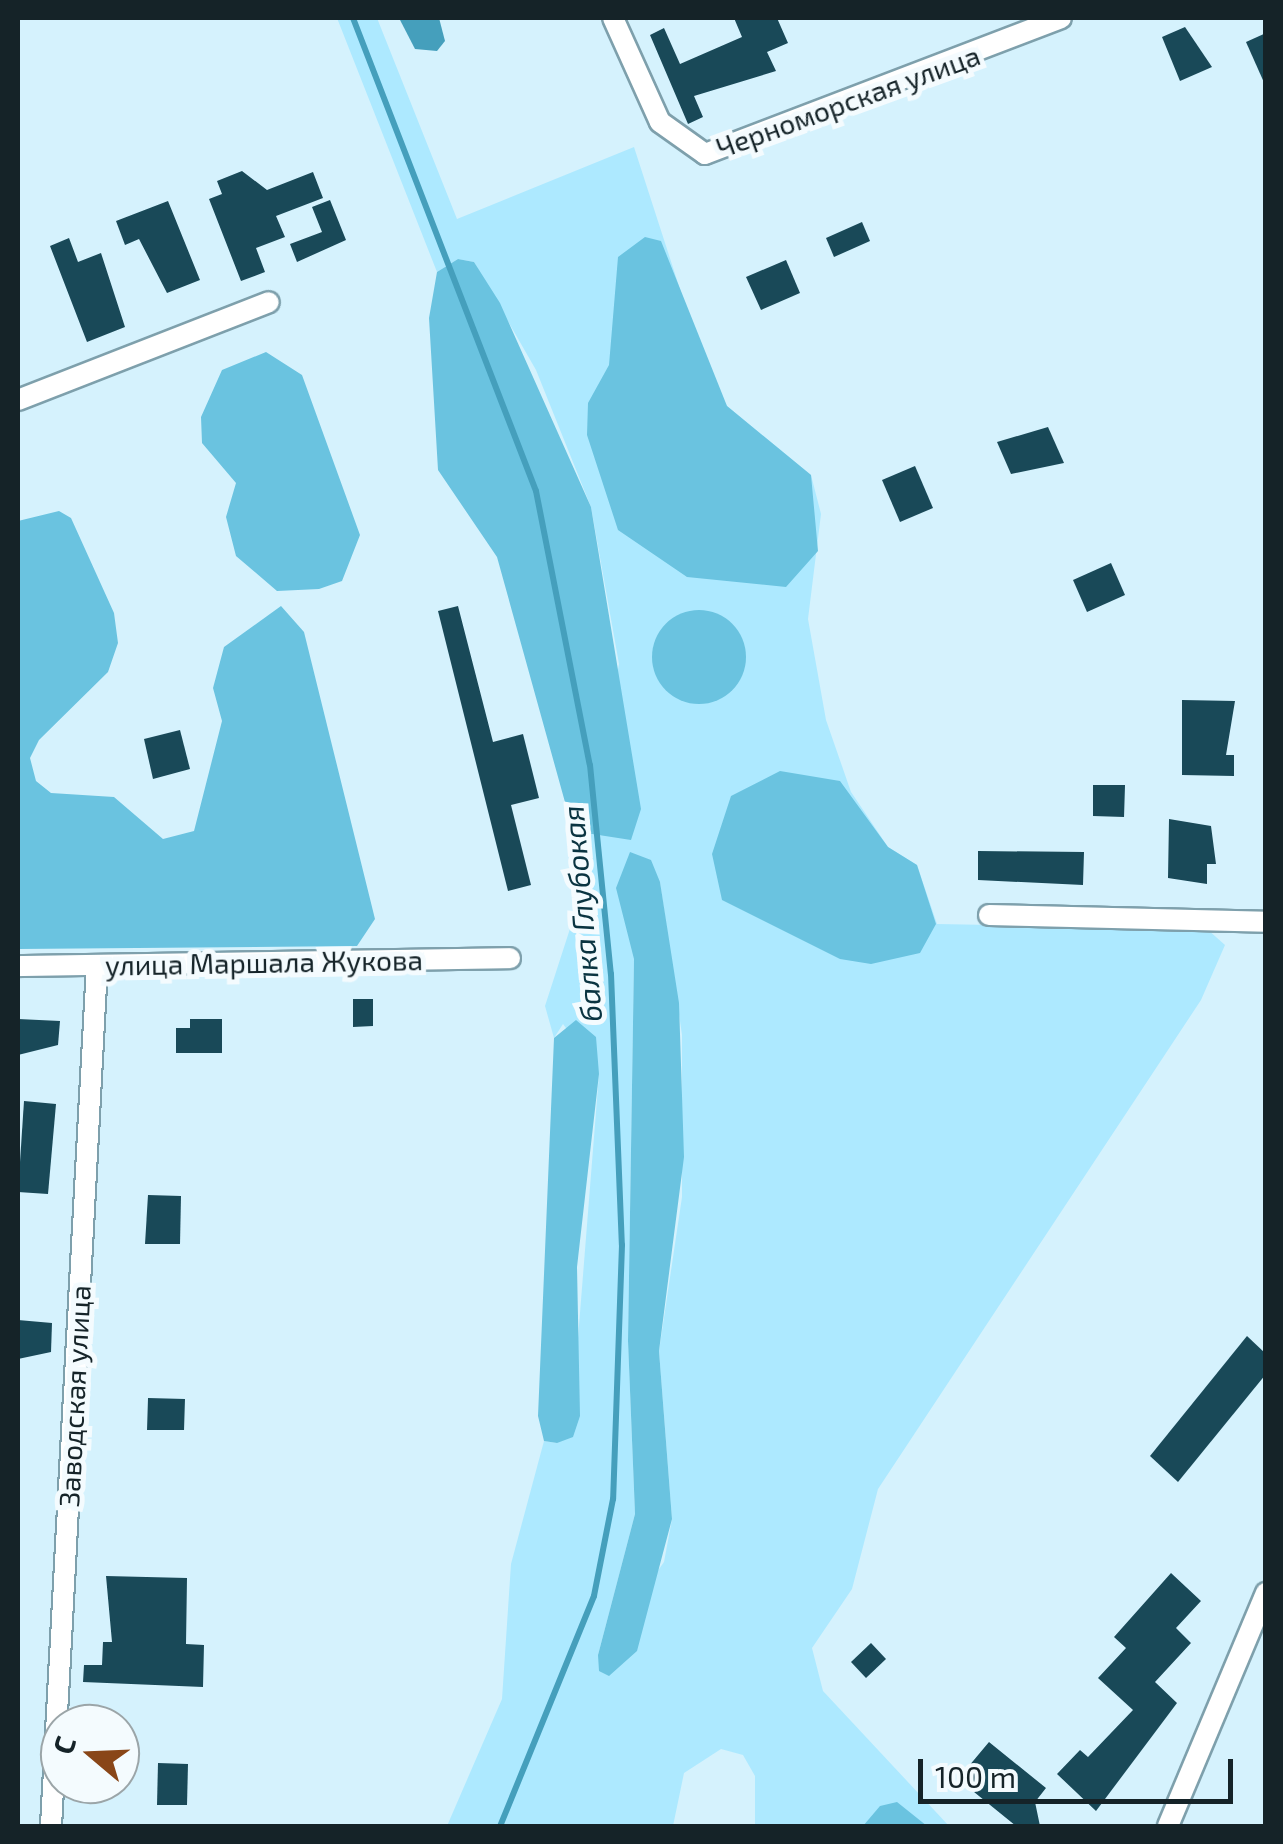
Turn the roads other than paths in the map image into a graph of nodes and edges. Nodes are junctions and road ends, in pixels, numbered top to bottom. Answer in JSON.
{"nodes":[{"id":1,"x":613,"y":18,"type":"edge"},
{"id":2,"x":1061,"y":18,"type":"edge"},
{"id":3,"x":269,"y":302,"type":"dead end"},
{"id":4,"x":18,"y":400,"type":"edge"},
{"id":5,"x":989,"y":915,"type":"dead end"},
{"id":6,"x":1266,"y":922,"type":"edge"},
{"id":7,"x":510,"y":958,"type":"dead end"},
{"id":8,"x":97,"y":964,"type":"junction"},
{"id":9,"x":18,"y":966,"type":"edge"},
{"id":10,"x":1266,"y":1593,"type":"edge"},
{"id":11,"x":51,"y":1826,"type":"edge"},
{"id":12,"x":1168,"y":1826,"type":"edge"}],
"edges":[{"from":1,"to":2,"type":"street","name":"Черноморская улица"},
{"from":3,"to":4,"type":"street"},
{"from":5,"to":6,"type":"street"},
{"from":7,"to":8,"type":"street","name":"улица Маршала Жукова"},
{"from":8,"to":9,"type":"street","name":"улица Маршала Жукова"},
{"from":8,"to":11,"type":"street","name":"Заводская улица"},
{"from":10,"to":12,"type":"street"}]}
